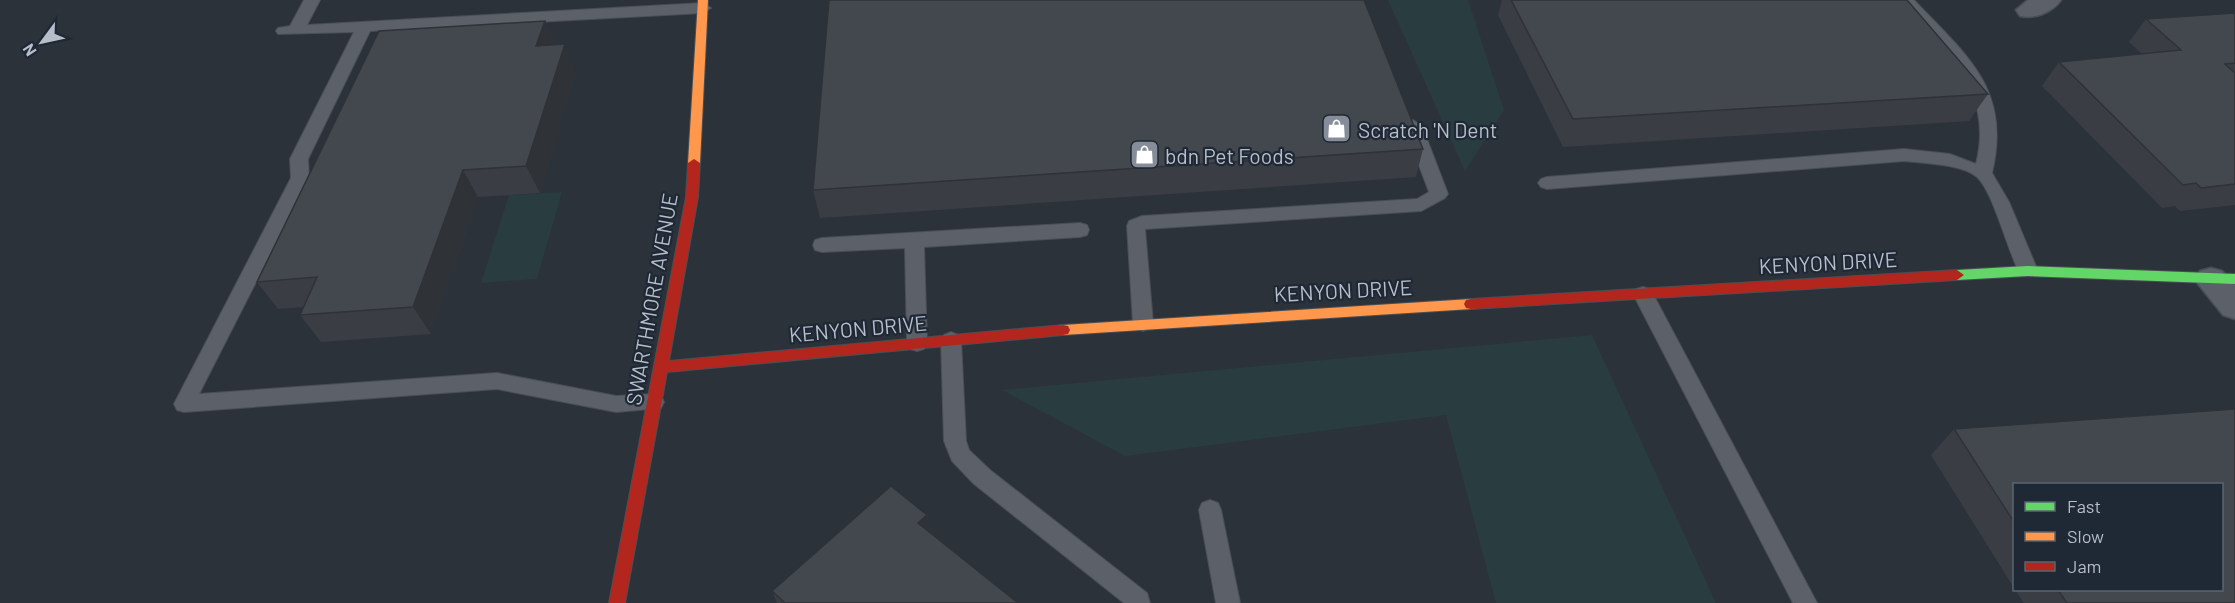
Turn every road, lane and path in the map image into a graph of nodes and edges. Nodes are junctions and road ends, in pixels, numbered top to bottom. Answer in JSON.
{"nodes":[{"id":1,"x":312,"y":0,"type":"edge"},
{"id":2,"x":1905,"y":0,"type":"edge"},
{"id":3,"x":703,"y":4,"type":"edge"},
{"id":4,"x":364,"y":27,"type":"junction"},
{"id":5,"x":1405,"y":108,"type":"edge"},
{"id":6,"x":1983,"y":173,"type":"junction"},
{"id":7,"x":1547,"y":183,"type":"dead end"},
{"id":8,"x":1080,"y":230,"type":"dead end"},
{"id":9,"x":914,"y":241,"type":"junction"},
{"id":10,"x":822,"y":245,"type":"dead end"},
{"id":11,"x":2028,"y":271,"type":"junction"},
{"id":12,"x":2223,"y":280,"type":"edge"},
{"id":13,"x":1643,"y":294,"type":"junction"},
{"id":14,"x":2235,"y":306,"type":"edge"},
{"id":15,"x":1143,"y":323,"type":"junction"},
{"id":16,"x":951,"y":340,"type":"junction"},
{"id":17,"x":916,"y":343,"type":"junction"},
{"id":18,"x":662,"y":367,"type":"junction"},
{"id":19,"x":654,"y":402,"type":"junction"},
{"id":20,"x":1210,"y":510,"type":"dead end"},
{"id":21,"x":1139,"y":601,"type":"dead end"},
{"id":22,"x":617,"y":603,"type":"edge"},
{"id":23,"x":1228,"y":603,"type":"edge"},
{"id":24,"x":1805,"y":603,"type":"edge"}],
"edges":[{"from":1,"to":4,"type":"lane"},
{"from":2,"to":6,"type":"lane"},
{"from":3,"to":4,"type":"lane"},
{"from":3,"to":18,"type":"street","name":"SWARTHMORE AVENUE"},
{"from":4,"to":19,"type":"lane"},
{"from":5,"to":15,"type":"lane"},
{"from":6,"to":7,"type":"lane"},
{"from":6,"to":11,"type":"lane"},
{"from":8,"to":9,"type":"lane"},
{"from":9,"to":10,"type":"lane"},
{"from":9,"to":17,"type":"lane"},
{"from":11,"to":12,"type":"street","name":"KENYON DRIVE"},
{"from":11,"to":13,"type":"street","name":"KENYON DRIVE"},
{"from":12,"to":14,"type":"street"},
{"from":13,"to":15,"type":"street","name":"KENYON DRIVE"},
{"from":13,"to":24,"type":"lane"},
{"from":15,"to":16,"type":"street","name":"KENYON DRIVE"},
{"from":16,"to":17,"type":"street","name":"KENYON DRIVE"},
{"from":16,"to":21,"type":"lane"},
{"from":17,"to":18,"type":"street","name":"KENYON DRIVE"},
{"from":18,"to":19,"type":"street","name":"SWARTHMORE AVENUE"},
{"from":19,"to":22,"type":"street","name":"SWARTHMORE AVENUE"},
{"from":20,"to":23,"type":"lane"}]}
